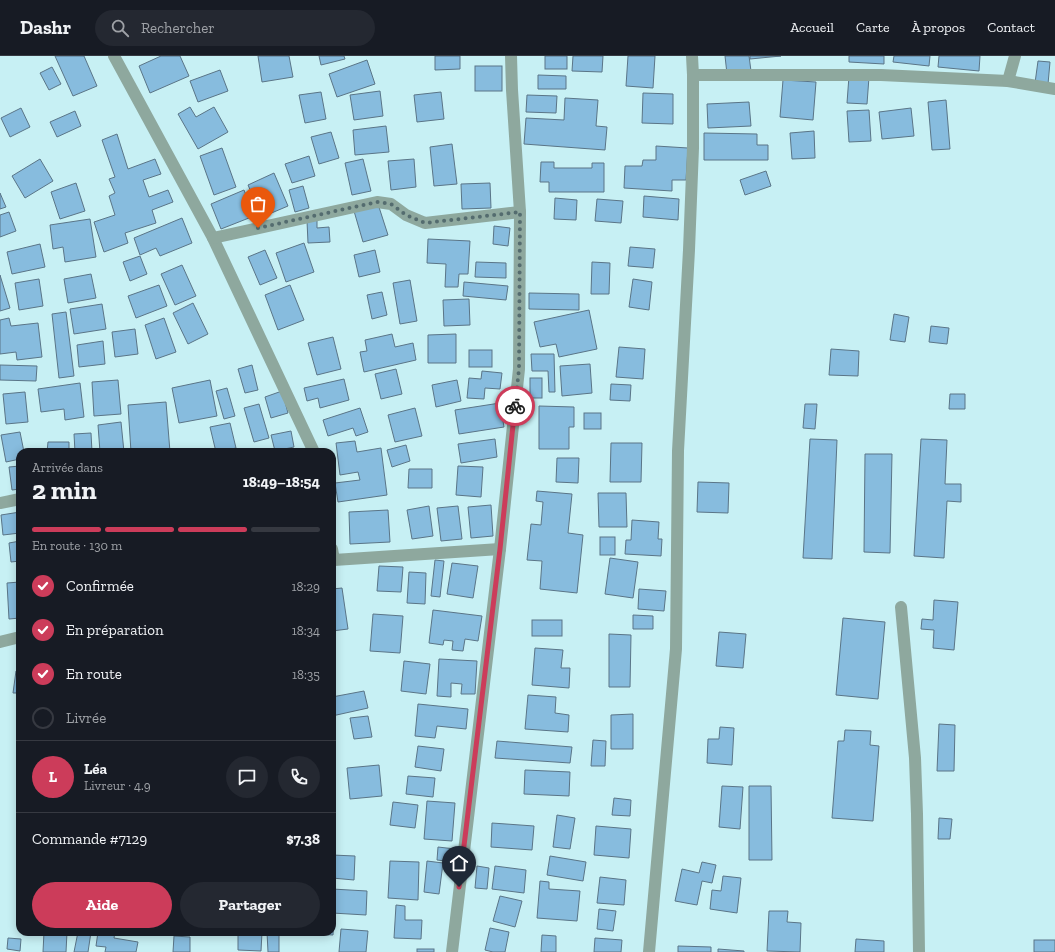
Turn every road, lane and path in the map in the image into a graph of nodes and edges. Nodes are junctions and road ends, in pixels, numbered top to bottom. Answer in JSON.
{"nodes":[{"id":1,"x":114,"y":56,"type":"edge"},
{"id":2,"x":511,"y":56,"type":"edge"},
{"id":3,"x":692,"y":56,"type":"edge"},
{"id":4,"x":1015,"y":56,"type":"edge"},
{"id":5,"x":693,"y":75,"type":"junction"},
{"id":6,"x":1008,"y":81,"type":"junction"},
{"id":7,"x":1055,"y":88,"type":"edge"},
{"id":8,"x":520,"y":212,"type":"junction"},
{"id":9,"x":213,"y":238,"type":"junction"},
{"id":10,"x":312,"y":448,"type":"edge"},
{"id":11,"x":16,"y":500,"type":"edge"},
{"id":12,"x":0,"y":503,"type":"edge"},
{"id":13,"x":500,"y":549,"type":"junction"},
{"id":14,"x":336,"y":556,"type":"edge"},
{"id":15,"x":901,"y":607,"type":"dead end"},
{"id":16,"x":16,"y":638,"type":"edge"},
{"id":17,"x":0,"y":642,"type":"edge"},
{"id":18,"x":452,"y":952,"type":"edge"},
{"id":19,"x":649,"y":952,"type":"edge"},
{"id":20,"x":920,"y":952,"type":"edge"}],
"edges":[{"from":1,"to":9,"type":"street"},
{"from":2,"to":8,"type":"street"},
{"from":3,"to":5,"type":"street"},
{"from":4,"to":6,"type":"street"},
{"from":5,"to":6,"type":"street"},
{"from":5,"to":19,"type":"street"},
{"from":6,"to":7,"type":"street"},
{"from":8,"to":9,"type":"street"},
{"from":8,"to":13,"type":"street"},
{"from":9,"to":10,"type":"street"},
{"from":11,"to":12,"type":"street"},
{"from":13,"to":14,"type":"street"},
{"from":13,"to":18,"type":"street"},
{"from":15,"to":20,"type":"street"},
{"from":16,"to":17,"type":"street"}]}
